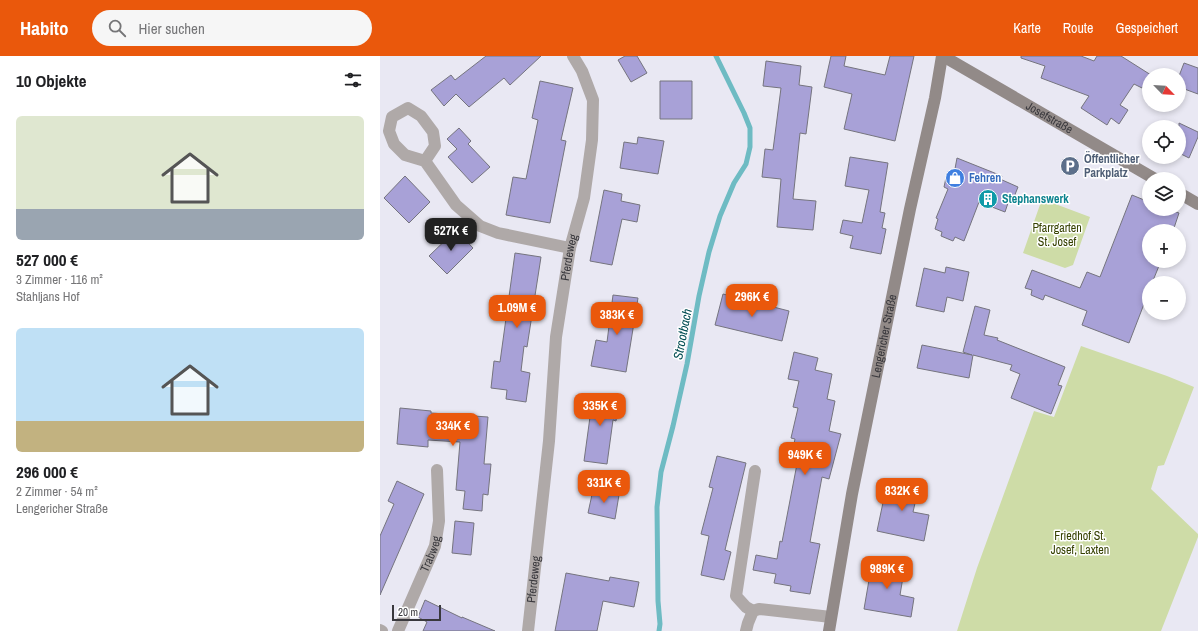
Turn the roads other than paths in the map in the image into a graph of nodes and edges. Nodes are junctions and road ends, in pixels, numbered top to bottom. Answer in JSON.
{"nodes":[{"id":1,"x":573,"y":56,"type":"edge"},
{"id":2,"x":943,"y":56,"type":"edge"},
{"id":3,"x":424,"y":161,"type":"dead end"},
{"id":4,"x":1143,"y":172,"type":"edge"},
{"id":5,"x":1186,"y":197,"type":"edge"},
{"id":6,"x":1198,"y":204,"type":"edge"},
{"id":7,"x":570,"y":248,"type":"junction"},
{"id":8,"x":437,"y":470,"type":"dead end"},
{"id":9,"x":755,"y":471,"type":"dead end"},
{"id":10,"x":753,"y":610,"type":"junction"},
{"id":11,"x":831,"y":616,"type":"junction"},
{"id":12,"x":398,"y":631,"type":"edge"},
{"id":13,"x":528,"y":631,"type":"edge"},
{"id":14,"x":746,"y":631,"type":"edge"},
{"id":15,"x":830,"y":631,"type":"edge"}],
"edges":[{"from":1,"to":7,"type":"street","name":"Pferdeweg"},
{"from":2,"to":4,"type":"main road","name":"Josefstraße"},
{"from":2,"to":11,"type":"main road","name":"Lengericher Straße"},
{"from":3,"to":7,"type":"street"},
{"from":5,"to":6,"type":"main road"},
{"from":7,"to":13,"type":"street","name":"Pferdeweg"},
{"from":8,"to":12,"type":"street","name":"Trabweg"},
{"from":9,"to":10,"type":"street"},
{"from":10,"to":11,"type":"street"},
{"from":10,"to":14,"type":"street"},
{"from":11,"to":15,"type":"main road","name":"Lengericher Straße"}]}
